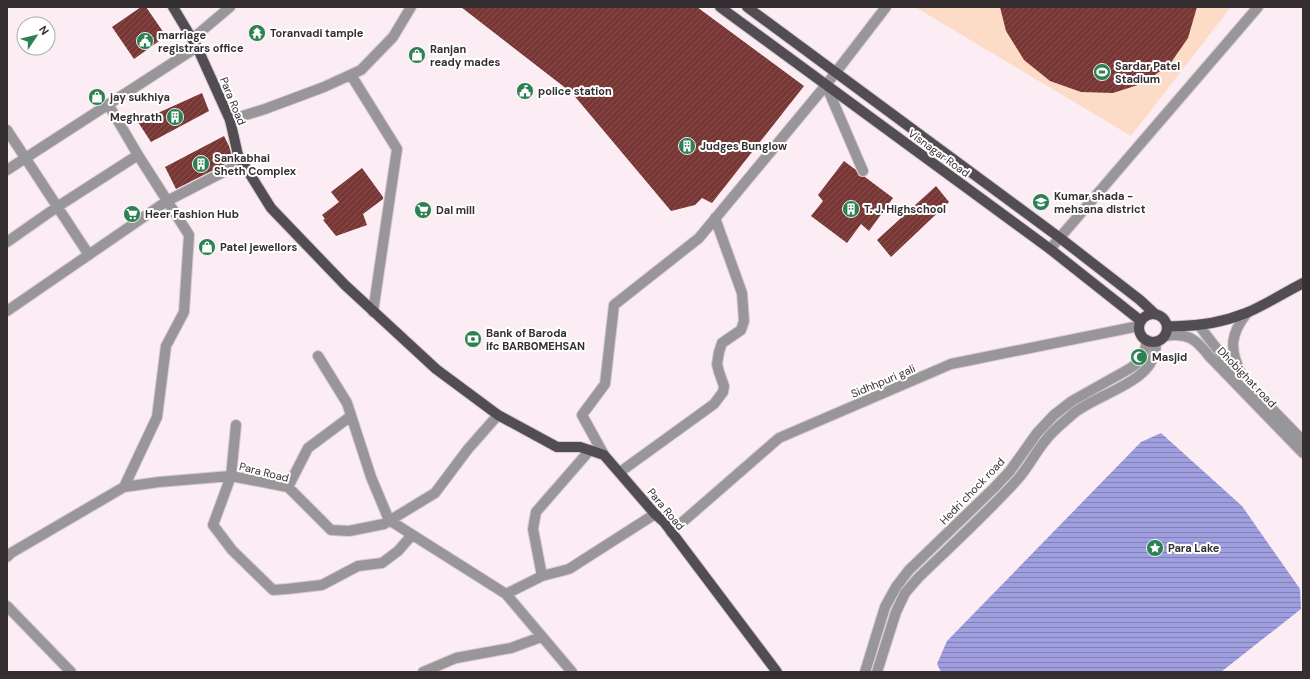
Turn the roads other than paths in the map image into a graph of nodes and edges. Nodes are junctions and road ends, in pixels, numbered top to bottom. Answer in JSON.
{"nodes":[{"id":1,"x":173,"y":7,"type":"edge"},
{"id":2,"x":230,"y":7,"type":"edge"},
{"id":3,"x":411,"y":7,"type":"edge"},
{"id":4,"x":720,"y":7,"type":"edge"},
{"id":5,"x":747,"y":7,"type":"edge"},
{"id":6,"x":886,"y":7,"type":"edge"},
{"id":7,"x":1258,"y":7,"type":"edge"},
{"id":8,"x":195,"y":43,"type":"junction"},
{"id":9,"x":835,"y":72,"type":"junction"},
{"id":10,"x":351,"y":75,"type":"junction"},
{"id":11,"x":826,"y":85,"type":"junction"},
{"id":12,"x":108,"y":104,"type":"junction"},
{"id":13,"x":230,"y":120,"type":"junction"},
{"id":14,"x":7,"y":130,"type":"edge"},
{"id":15,"x":138,"y":155,"type":"junction"},
{"id":16,"x":25,"y":159,"type":"junction"},
{"id":17,"x":242,"y":162,"type":"junction"},
{"id":18,"x":7,"y":170,"type":"edge"},
{"id":19,"x":863,"y":171,"type":"dead end"},
{"id":20,"x":167,"y":201,"type":"junction"},
{"id":21,"x":57,"y":208,"type":"junction"},
{"id":22,"x":715,"y":218,"type":"junction"},
{"id":23,"x":1060,"y":238,"type":"junction"},
{"id":24,"x":7,"y":242,"type":"edge"},
{"id":25,"x":1050,"y":250,"type":"junction"},
{"id":26,"x":89,"y":255,"type":"junction"},
{"id":27,"x":1303,"y":283,"type":"edge"},
{"id":28,"x":7,"y":311,"type":"edge"},
{"id":29,"x":374,"y":312,"type":"junction"},
{"id":30,"x":1247,"y":313,"type":"junction"},
{"id":31,"x":1155,"y":314,"type":"junction"},
{"id":32,"x":1140,"y":323,"type":"junction"},
{"id":33,"x":1199,"y":325,"type":"junction"},
{"id":34,"x":1167,"y":326,"type":"junction"},
{"id":35,"x":1156,"y":339,"type":"junction"},
{"id":36,"x":318,"y":356,"type":"dead end"},
{"id":37,"x":1244,"y":379,"type":"junction"},
{"id":38,"x":498,"y":415,"type":"junction"},
{"id":39,"x":351,"y":416,"type":"junction"},
{"id":40,"x":236,"y":425,"type":"dead end"},
{"id":41,"x":1303,"y":441,"type":"edge"},
{"id":42,"x":590,"y":450,"type":"junction"},
{"id":43,"x":1303,"y":453,"type":"edge"},
{"id":44,"x":604,"y":455,"type":"junction"},
{"id":45,"x":620,"y":472,"type":"junction"},
{"id":46,"x":231,"y":476,"type":"junction"},
{"id":47,"x":124,"y":487,"type":"junction"},
{"id":48,"x":288,"y":488,"type":"junction"},
{"id":49,"x":655,"y":514,"type":"junction"},
{"id":50,"x":389,"y":520,"type":"junction"},
{"id":51,"x":670,"y":532,"type":"junction"},
{"id":52,"x":412,"y":535,"type":"junction"},
{"id":53,"x":8,"y":552,"type":"edge"},
{"id":54,"x":542,"y":576,"type":"junction"},
{"id":55,"x":506,"y":594,"type":"junction"},
{"id":56,"x":7,"y":606,"type":"edge"},
{"id":57,"x":541,"y":637,"type":"junction"},
{"id":58,"x":772,"y":670,"type":"edge"},
{"id":59,"x":71,"y":672,"type":"edge"},
{"id":60,"x":423,"y":672,"type":"edge"},
{"id":61,"x":572,"y":672,"type":"edge"},
{"id":62,"x":865,"y":672,"type":"edge"},
{"id":63,"x":877,"y":672,"type":"edge"}],
"edges":[{"from":1,"to":8,"type":"main road","name":"Para Road"},
{"from":2,"to":8,"type":"street"},
{"from":3,"to":10,"type":"street"},
{"from":4,"to":11,"type":"main road","name":"Visnagar Road"},
{"from":5,"to":9,"type":"main road","name":"Visnagar Road"},
{"from":6,"to":9,"type":"street"},
{"from":7,"to":23,"type":"street"},
{"from":8,"to":12,"type":"street"},
{"from":8,"to":13,"type":"main road","name":"Para Road"},
{"from":9,"to":11,"type":"street"},
{"from":9,"to":23,"type":"main road","name":"Visnagar Road"},
{"from":10,"to":13,"type":"street"},
{"from":10,"to":29,"type":"street"},
{"from":11,"to":19,"type":"street"},
{"from":11,"to":22,"type":"street"},
{"from":11,"to":25,"type":"main road","name":"Visnagar Road"},
{"from":12,"to":15,"type":"street"},
{"from":12,"to":16,"type":"street"},
{"from":13,"to":17,"type":"main road","name":"Para Road"},
{"from":14,"to":16,"type":"street"},
{"from":15,"to":20,"type":"street"},
{"from":15,"to":21,"type":"street"},
{"from":16,"to":18,"type":"street"},
{"from":16,"to":21,"type":"street"},
{"from":17,"to":20,"type":"street"},
{"from":17,"to":29,"type":"main road","name":"Para Road"},
{"from":20,"to":26,"type":"street"},
{"from":20,"to":47,"type":"street"},
{"from":21,"to":24,"type":"street"},
{"from":21,"to":26,"type":"street"},
{"from":22,"to":44,"type":"street"},
{"from":22,"to":45,"type":"street"},
{"from":23,"to":25,"type":"street"},
{"from":23,"to":31,"type":"main road","name":"Visnagar Road"},
{"from":25,"to":32,"type":"main road","name":"Visnagar Road"},
{"from":26,"to":28,"type":"street"},
{"from":27,"to":30,"type":"main road"},
{"from":29,"to":38,"type":"main road","name":"Para Road"},
{"from":30,"to":33,"type":"main road"},
{"from":30,"to":37,"type":"street"},
{"from":31,"to":32,"type":"main road"},
{"from":31,"to":34,"type":"main road"},
{"from":32,"to":35,"type":"main road"},
{"from":32,"to":51,"type":"street","name":"Sidhhpuri gali"},
{"from":33,"to":34,"type":"main road"},
{"from":33,"to":37,"type":"street","name":"Dhobighat road"},
{"from":34,"to":35,"type":"main road"},
{"from":35,"to":43,"type":"street","name":"Dhobighat road"},
{"from":35,"to":62,"type":"street","name":"Hedri chock road"},
{"from":35,"to":63,"type":"street","name":"Hedri chock road"},
{"from":36,"to":39,"type":"street"},
{"from":37,"to":41,"type":"street","name":"Dhobighat road"},
{"from":38,"to":42,"type":"main road","name":"Para Road"},
{"from":38,"to":50,"type":"street","name":"Para Road"},
{"from":39,"to":48,"type":"street"},
{"from":39,"to":50,"type":"street"},
{"from":40,"to":46,"type":"street"},
{"from":42,"to":44,"type":"main road","name":"Para Road"},
{"from":42,"to":54,"type":"street"},
{"from":44,"to":45,"type":"main road","name":"Para Road"},
{"from":45,"to":49,"type":"main road","name":"Para Road"},
{"from":46,"to":47,"type":"street","name":"Para Road"},
{"from":46,"to":48,"type":"street","name":"Para Road"},
{"from":46,"to":52,"type":"street"},
{"from":47,"to":53,"type":"street","name":"Para Road"},
{"from":48,"to":50,"type":"street","name":"Para Road"},
{"from":49,"to":51,"type":"main road","name":"Para Road"},
{"from":49,"to":54,"type":"street"},
{"from":50,"to":52,"type":"street"},
{"from":51,"to":58,"type":"main road","name":"Para Road"},
{"from":52,"to":55,"type":"street"},
{"from":54,"to":55,"type":"street"},
{"from":55,"to":57,"type":"street"},
{"from":56,"to":59,"type":"street"},
{"from":57,"to":60,"type":"street"},
{"from":57,"to":61,"type":"street"}]}
